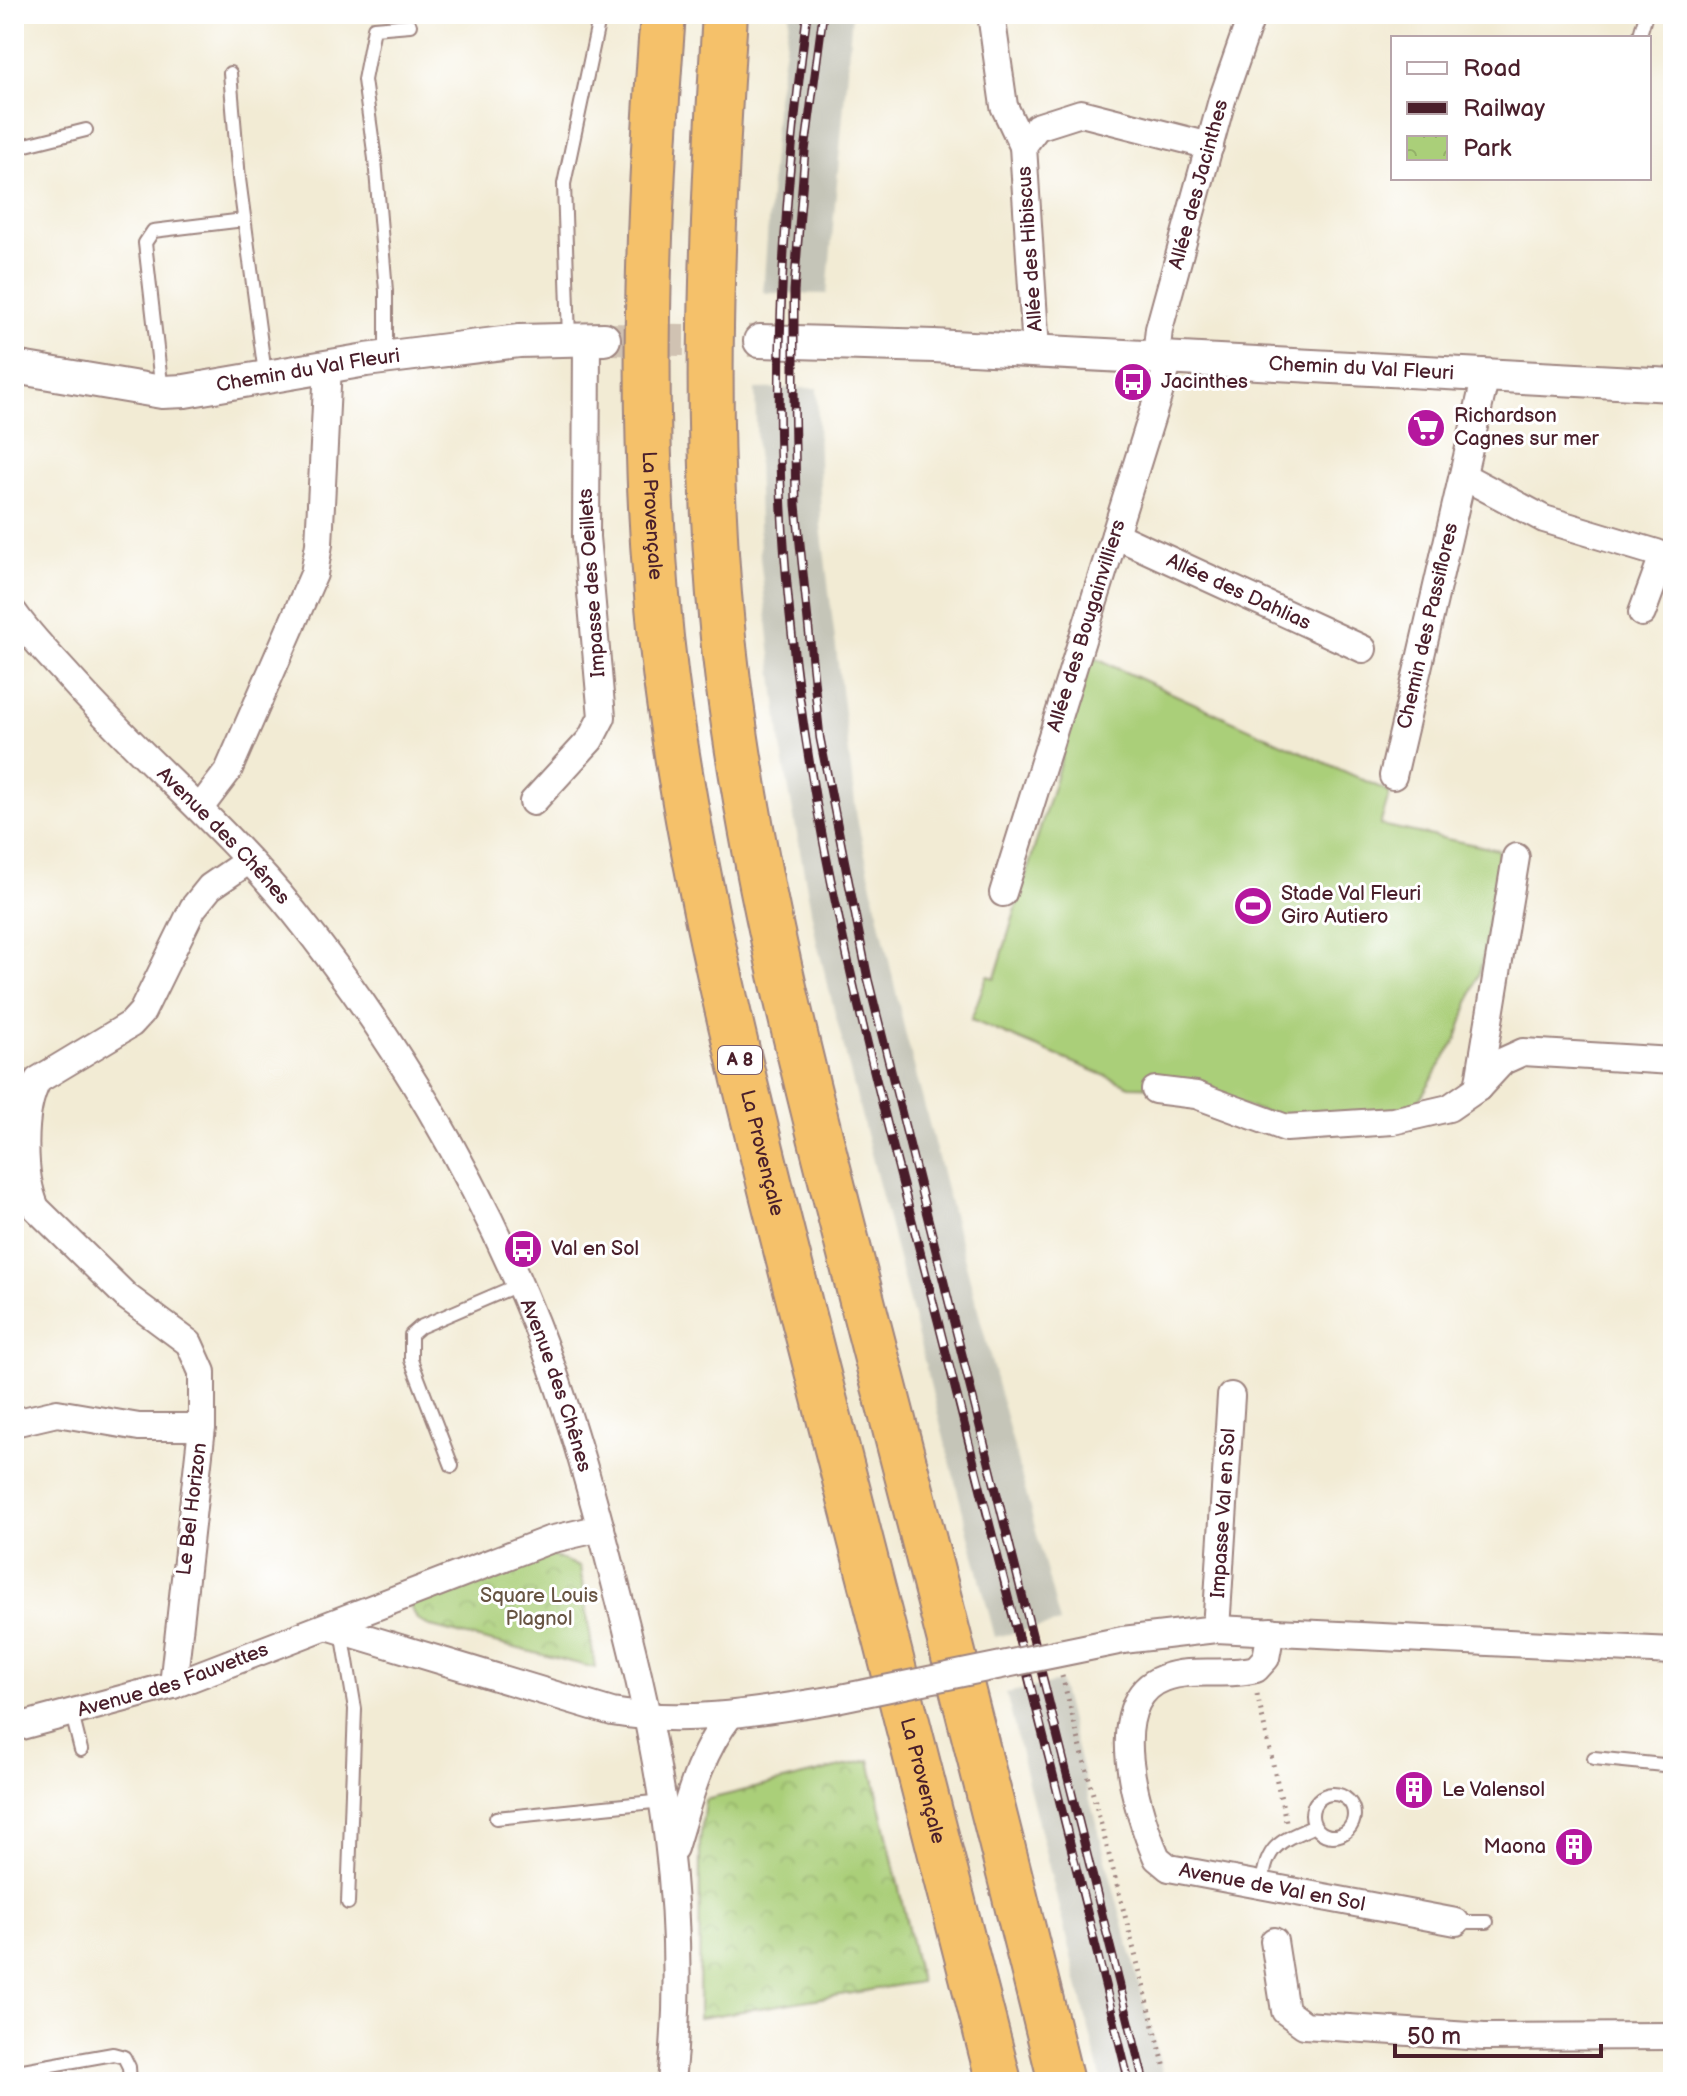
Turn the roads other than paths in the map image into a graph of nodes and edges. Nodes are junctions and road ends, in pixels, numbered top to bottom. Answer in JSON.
{"nodes":[{"id":1,"x":600,"y":14,"type":"edge"},
{"id":2,"x":663,"y":14,"type":"edge"},
{"id":3,"x":725,"y":14,"type":"edge"},
{"id":4,"x":991,"y":14,"type":"edge"},
{"id":5,"x":1252,"y":14,"type":"edge"},
{"id":6,"x":1646,"y":14,"type":"edge"},
{"id":7,"x":410,"y":25,"type":"dead end"},
{"id":8,"x":1640,"y":36,"type":"edge"},
{"id":9,"x":230,"y":73,"type":"dead end"},
{"id":10,"x":86,"y":130,"type":"dead end"},
{"id":11,"x":1023,"y":146,"type":"junction"},
{"id":12,"x":1210,"y":146,"type":"junction"},
{"id":13,"x":14,"y":148,"type":"edge"},
{"id":14,"x":244,"y":220,"type":"junction"},
{"id":15,"x":587,"y":339,"type":"junction"},
{"id":16,"x":760,"y":341,"type":"tunnel mouth"},
{"id":17,"x":1036,"y":351,"type":"junction"},
{"id":18,"x":386,"y":358,"type":"junction"},
{"id":19,"x":1163,"y":358,"type":"junction"},
{"id":20,"x":328,"y":366,"type":"junction"},
{"id":21,"x":14,"y":367,"type":"edge"},
{"id":22,"x":1486,"y":375,"type":"junction"},
{"id":23,"x":265,"y":377,"type":"junction"},
{"id":24,"x":1673,"y":385,"type":"edge"},
{"id":25,"x":162,"y":392,"type":"junction"},
{"id":26,"x":1463,"y":476,"type":"junction"},
{"id":27,"x":1115,"y":535,"type":"junction"},
{"id":28,"x":14,"y":613,"type":"edge"},
{"id":29,"x":1642,"y":613,"type":"dead end"},
{"id":30,"x":1363,"y":649,"type":"dead end"},
{"id":31,"x":1393,"y":776,"type":"dead end"},
{"id":32,"x":533,"y":802,"type":"dead end"},
{"id":33,"x":200,"y":808,"type":"junction"},
{"id":34,"x":1516,"y":857,"type":"dead end"},
{"id":35,"x":248,"y":861,"type":"junction"},
{"id":36,"x":1003,"y":893,"type":"dead end"},
{"id":37,"x":1673,"y":1061,"type":"edge"},
{"id":38,"x":1478,"y":1088,"type":"junction"},
{"id":39,"x":1155,"y":1090,"type":"dead end"},
{"id":40,"x":518,"y":1285,"type":"junction"},
{"id":41,"x":1231,"y":1396,"type":"dead end"},
{"id":42,"x":14,"y":1423,"type":"edge"},
{"id":43,"x":202,"y":1427,"type":"junction"},
{"id":44,"x":452,"y":1466,"type":"dead end"},
{"id":45,"x":601,"y":1528,"type":"junction"},
{"id":46,"x":336,"y":1628,"type":"junction"},
{"id":47,"x":1216,"y":1629,"type":"junction"},
{"id":48,"x":1271,"y":1631,"type":"junction"},
{"id":49,"x":1673,"y":1651,"type":"edge"},
{"id":50,"x":173,"y":1685,"type":"junction"},
{"id":51,"x":72,"y":1714,"type":"junction"},
{"id":52,"x":730,"y":1715,"type":"junction"},
{"id":53,"x":647,"y":1718,"type":"junction"},
{"id":54,"x":14,"y":1728,"type":"edge"},
{"id":55,"x":81,"y":1750,"type":"dead end"},
{"id":56,"x":1594,"y":1758,"type":"dead end"},
{"id":57,"x":1673,"y":1766,"type":"edge"},
{"id":58,"x":663,"y":1801,"type":"junction"},
{"id":59,"x":496,"y":1818,"type":"dead end"},
{"id":60,"x":1315,"y":1826,"type":"dead end"},
{"id":61,"x":672,"y":1855,"type":"junction"},
{"id":62,"x":1262,"y":1885,"type":"junction"},
{"id":63,"x":348,"y":1903,"type":"dead end"},
{"id":64,"x":1456,"y":1922,"type":"joint"},
{"id":65,"x":1487,"y":1922,"type":"dead end"},
{"id":66,"x":1274,"y":1941,"type":"dead end"},
{"id":67,"x":1673,"y":2036,"type":"edge"},
{"id":68,"x":23,"y":2070,"type":"dead end"},
{"id":69,"x":130,"y":2082,"type":"edge"},
{"id":70,"x":671,"y":2082,"type":"edge"},
{"id":71,"x":999,"y":2082,"type":"edge"},
{"id":72,"x":1061,"y":2082,"type":"edge"}],
"edges":[{"from":1,"to":15,"type":"lane"},
{"from":2,"to":71,"type":"highway","name":"La Provençale","number":"A 8"},
{"from":3,"to":72,"type":"highway"},
{"from":4,"to":11,"type":"street","name":"Allée des Hibiscus"},
{"from":5,"to":12,"type":"street","name":"Allée des Jacinthes"},
{"from":6,"to":8,"type":"lane"},
{"from":7,"to":18,"type":"lane"},
{"from":9,"to":14,"type":"lane"},
{"from":10,"to":13,"type":"lane"},
{"from":11,"to":12,"type":"street","name":"Allée des Hibiscus"},
{"from":11,"to":17,"type":"street","name":"Allée des Hibiscus"},
{"from":12,"to":19,"type":"street","name":"Allée des Jacinthes"},
{"from":14,"to":23,"type":"lane"},
{"from":14,"to":25,"type":"lane"},
{"from":15,"to":18,"type":"street","name":"Chemin du Val Fleuri"},
{"from":15,"to":32,"type":"street","name":"Impasse des Oeillets"},
{"from":16,"to":17,"type":"street","name":"Chemin du Val Fleuri"},
{"from":17,"to":19,"type":"street","name":"Chemin du Val Fleuri"},
{"from":18,"to":20,"type":"street","name":"Chemin du Val Fleuri"},
{"from":19,"to":22,"type":"street","name":"Chemin du Val Fleuri"},
{"from":19,"to":27,"type":"street","name":"Allée des Bougainvilliers"},
{"from":20,"to":23,"type":"street","name":"Chemin du Val Fleuri"},
{"from":20,"to":33,"type":"street"},
{"from":21,"to":25,"type":"street","name":"Chemin du Val Fleuri"},
{"from":22,"to":24,"type":"street","name":"Chemin du Val Fleuri"},
{"from":22,"to":26,"type":"street","name":"Chemin des Passiflores"},
{"from":23,"to":25,"type":"street","name":"Chemin du Val Fleuri"},
{"from":26,"to":29,"type":"street"},
{"from":26,"to":31,"type":"street","name":"Chemin des Passiflores"},
{"from":27,"to":30,"type":"street","name":"Allée des Dahlias"},
{"from":27,"to":36,"type":"street","name":"Allée des Bougainvilliers"},
{"from":28,"to":33,"type":"street","name":"Avenue des Chênes"},
{"from":33,"to":35,"type":"street","name":"Avenue des Chênes"},
{"from":34,"to":38,"type":"street"},
{"from":35,"to":40,"type":"street","name":"Avenue des Chênes"},
{"from":35,"to":43,"type":"street"},
{"from":37,"to":38,"type":"street"},
{"from":38,"to":39,"type":"street"},
{"from":40,"to":44,"type":"lane"},
{"from":40,"to":45,"type":"street","name":"Avenue des Chênes"},
{"from":41,"to":47,"type":"street","name":"Impasse Val en Sol"},
{"from":42,"to":43,"type":"street","name":"Le Bel Horizon"},
{"from":43,"to":50,"type":"street","name":"Le Bel Horizon"},
{"from":45,"to":46,"type":"street","name":"Avenue des Fauvettes"},
{"from":45,"to":53,"type":"street","name":"Avenue des Chênes"},
{"from":46,"to":50,"type":"street","name":"Avenue des Fauvettes"},
{"from":46,"to":53,"type":"street"},
{"from":46,"to":63,"type":"lane"},
{"from":47,"to":48,"type":"street"},
{"from":47,"to":52,"type":"street","bridge":true},
{"from":48,"to":49,"type":"street"},
{"from":48,"to":62,"type":"street","name":"Avenue de Val en Sol"},
{"from":50,"to":51,"type":"street","name":"Avenue des Fauvettes"},
{"from":51,"to":54,"type":"street","name":"Avenue des Fauvettes"},
{"from":51,"to":55,"type":"lane"},
{"from":52,"to":53,"type":"street"},
{"from":52,"to":61,"type":"street"},
{"from":53,"to":58,"type":"street","name":"Avenue des Chênes"},
{"from":56,"to":57,"type":"lane"},
{"from":58,"to":59,"type":"lane"},
{"from":58,"to":61,"type":"street","name":"Avenue des Chênes"},
{"from":60,"to":62,"type":"lane"},
{"from":61,"to":70,"type":"street","name":"Avenue des Chênes"},
{"from":62,"to":64,"type":"street","name":"Avenue de Val en Sol"},
{"from":64,"to":65,"type":"lane","name":"Avenue de Val en Sol"},
{"from":66,"to":67,"type":"street"},
{"from":68,"to":69,"type":"lane"}]}
